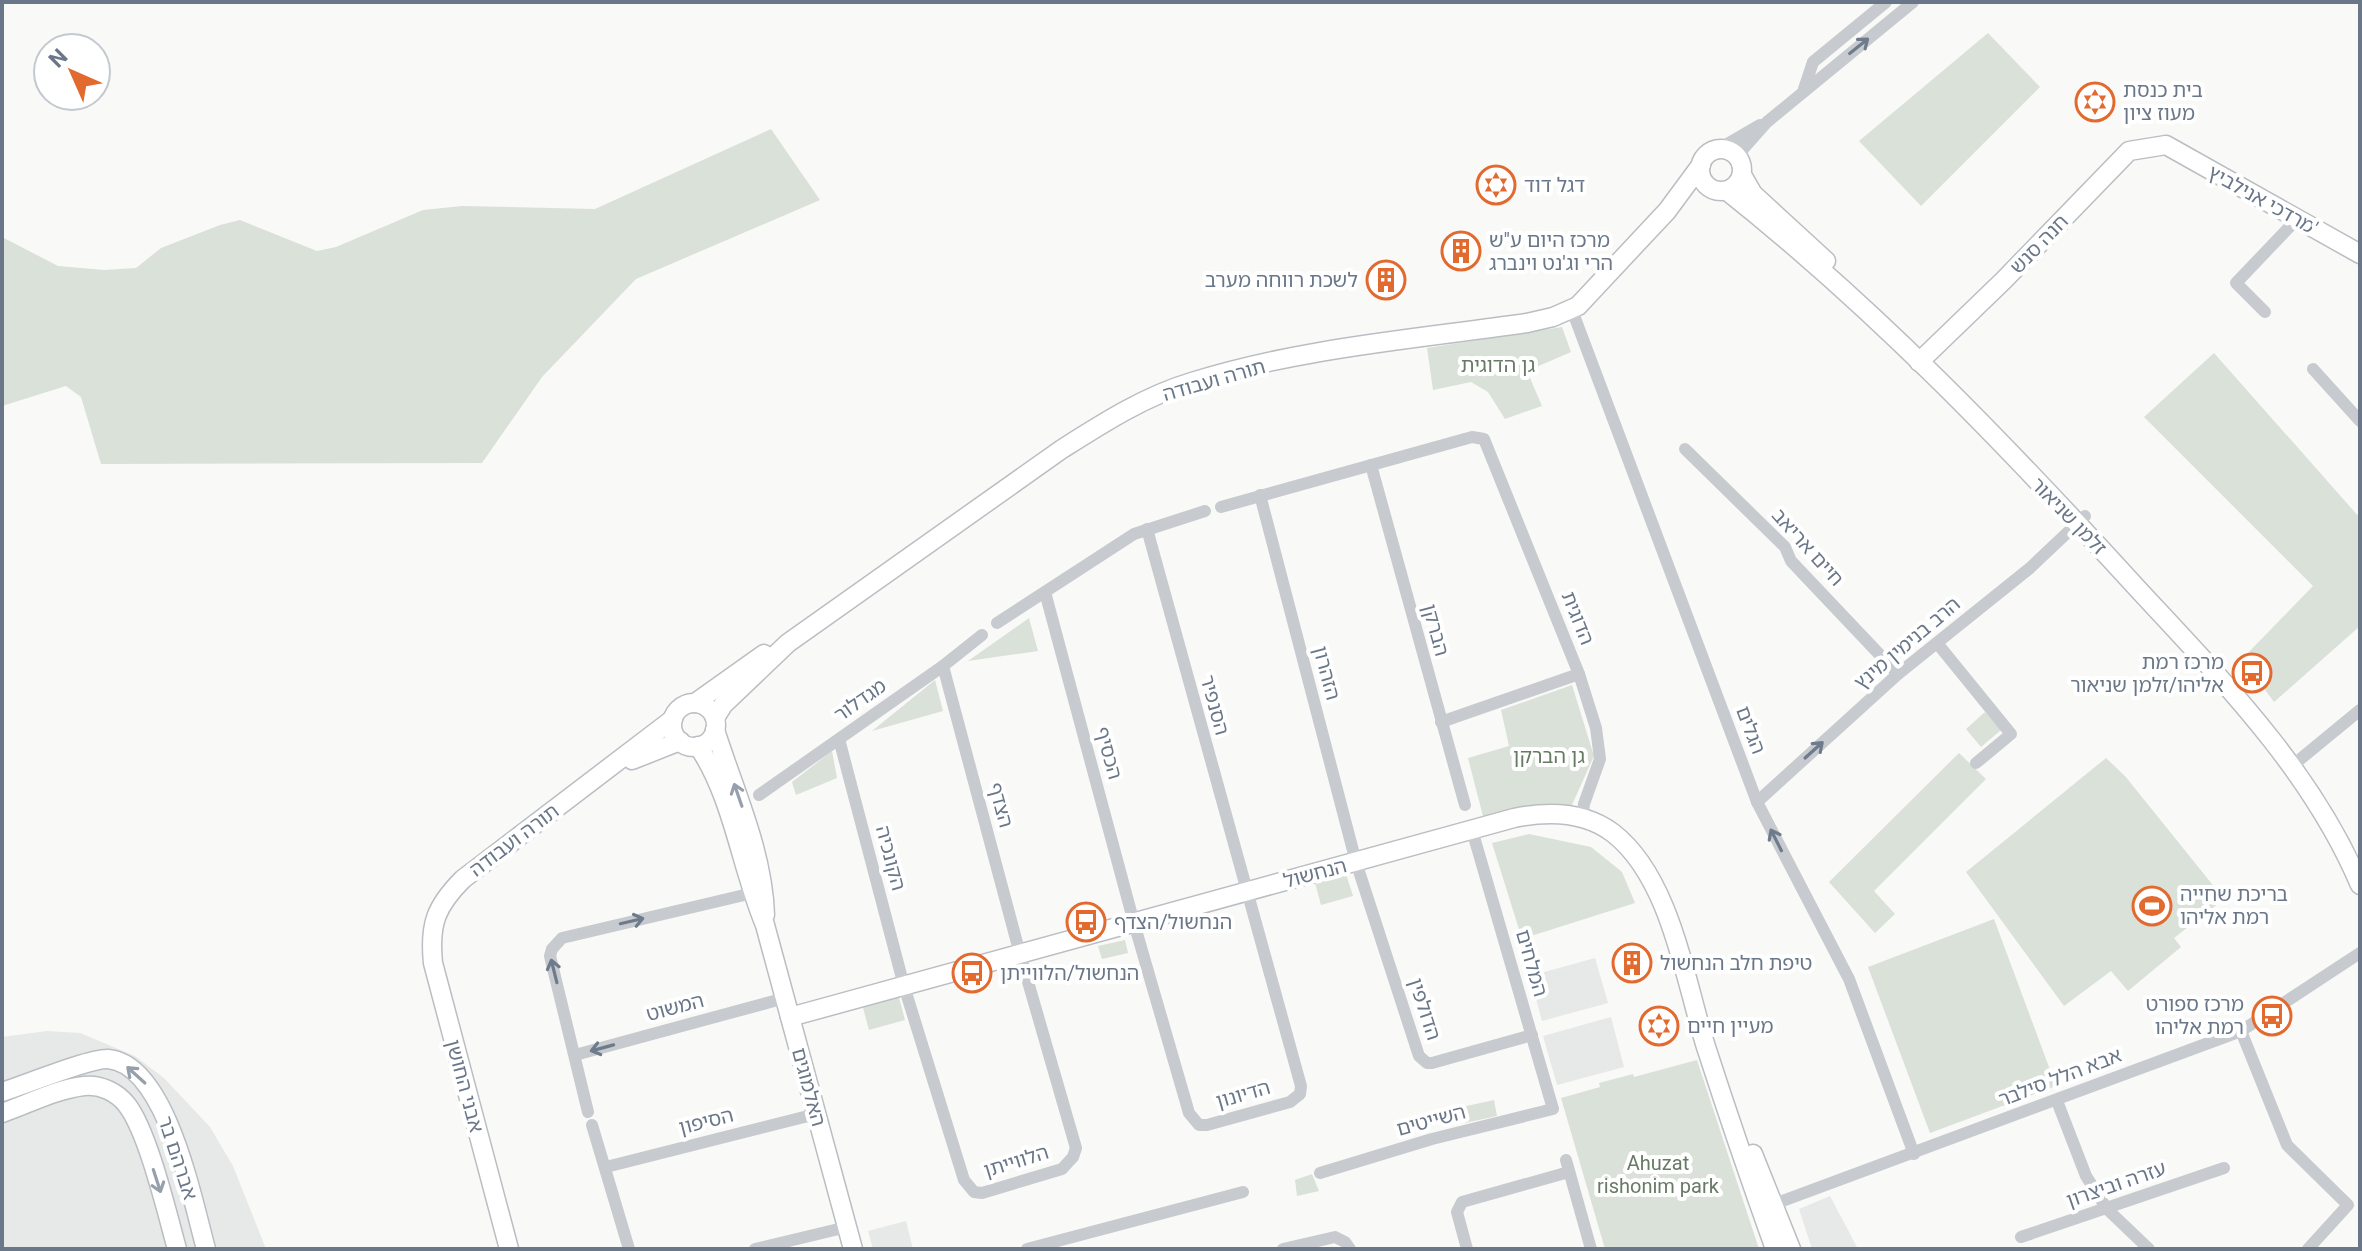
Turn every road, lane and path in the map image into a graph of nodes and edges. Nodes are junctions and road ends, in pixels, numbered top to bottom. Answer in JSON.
{"nodes":[{"id":1,"x":1886,"y":2,"type":"edge"},
{"id":2,"x":1913,"y":2,"type":"edge"},
{"id":3,"x":1804,"y":89,"type":"junction"},
{"id":4,"x":1767,"y":122,"type":"junction"},
{"id":5,"x":2166,"y":145,"type":"joint"},
{"id":6,"x":1717,"y":150,"type":"junction"},
{"id":7,"x":1741,"y":168,"type":"junction"},
{"id":8,"x":1703,"y":174,"type":"junction"},
{"id":9,"x":1727,"y":191,"type":"junction"},
{"id":10,"x":2297,"y":219,"type":"junction"},
{"id":11,"x":2360,"y":254,"type":"edge"},
{"id":12,"x":1572,"y":310,"type":"junction"},
{"id":13,"x":2265,"y":312,"type":"dead end"},
{"id":14,"x":1924,"y":358,"type":"junction"},
{"id":15,"x":2313,"y":369,"type":"dead end"},
{"id":16,"x":2360,"y":421,"type":"edge"},
{"id":17,"x":1685,"y":449,"type":"dead end"},
{"id":18,"x":1371,"y":465,"type":"junction"},
{"id":19,"x":1260,"y":495,"type":"junction"},
{"id":20,"x":1221,"y":507,"type":"dead end"},
{"id":21,"x":1205,"y":511,"type":"dead end"},
{"id":22,"x":2082,"y":519,"type":"junction"},
{"id":23,"x":1147,"y":529,"type":"junction"},
{"id":24,"x":1045,"y":592,"type":"junction"},
{"id":25,"x":997,"y":623,"type":"dead end"},
{"id":26,"x":982,"y":635,"type":"dead end"},
{"id":27,"x":788,"y":643,"type":"junction"},
{"id":28,"x":1937,"y":643,"type":"junction"},
{"id":29,"x":943,"y":666,"type":"junction"},
{"id":30,"x":1579,"y":674,"type":"junction"},
{"id":31,"x":1898,"y":674,"type":"junction"},
{"id":32,"x":695,"y":703,"type":"junction"},
{"id":33,"x":2360,"y":710,"type":"edge"},
{"id":34,"x":673,"y":719,"type":"junction"},
{"id":35,"x":1441,"y":722,"type":"junction"},
{"id":36,"x":715,"y":724,"type":"junction"},
{"id":37,"x":839,"y":739,"type":"junction"},
{"id":38,"x":689,"y":744,"type":"junction"},
{"id":39,"x":1976,"y":763,"type":"dead end"},
{"id":40,"x":2297,"y":763,"type":"junction"},
{"id":41,"x":608,"y":770,"type":"junction"},
{"id":42,"x":759,"y":795,"type":"dead end"},
{"id":43,"x":1757,"y":802,"type":"junction"},
{"id":44,"x":1465,"y":805,"type":"dead end"},
{"id":45,"x":1582,"y":817,"type":"junction"},
{"id":46,"x":1472,"y":830,"type":"junction"},
{"id":47,"x":2360,"y":861,"type":"edge"},
{"id":48,"x":1356,"y":862,"type":"junction"},
{"id":49,"x":2360,"y":885,"type":"edge"},
{"id":50,"x":758,"y":892,"type":"junction"},
{"id":51,"x":1245,"y":892,"type":"junction"},
{"id":52,"x":434,"y":922,"type":"joint"},
{"id":53,"x":1134,"y":923,"type":"junction"},
{"id":54,"x":2360,"y":953,"type":"edge"},
{"id":55,"x":1020,"y":954,"type":"junction"},
{"id":56,"x":904,"y":986,"type":"junction"},
{"id":57,"x":785,"y":998,"type":"junction"},
{"id":58,"x":790,"y":1017,"type":"junction"},
{"id":59,"x":2241,"y":1031,"type":"junction"},
{"id":60,"x":1532,"y":1035,"type":"junction"},
{"id":61,"x":575,"y":1055,"type":"junction"},
{"id":62,"x":2,"y":1092,"type":"edge"},
{"id":63,"x":2057,"y":1101,"type":"junction"},
{"id":64,"x":1553,"y":1109,"type":"joint"},
{"id":65,"x":2,"y":1113,"type":"edge"},
{"id":66,"x":816,"y":1114,"type":"junction"},
{"id":67,"x":1914,"y":1154,"type":"junction"},
{"id":68,"x":606,"y":1167,"type":"junction"},
{"id":69,"x":2224,"y":1168,"type":"dead end"},
{"id":70,"x":1320,"y":1173,"type":"dead end"},
{"id":71,"x":1243,"y":1192,"type":"dead end"},
{"id":72,"x":1768,"y":1207,"type":"junction"},
{"id":73,"x":2107,"y":1209,"type":"junction"},
{"id":74,"x":847,"y":1227,"type":"junction"},
{"id":75,"x":2021,"y":1237,"type":"dead end"},
{"id":76,"x":177,"y":1249,"type":"edge"},
{"id":77,"x":206,"y":1249,"type":"edge"},
{"id":78,"x":509,"y":1249,"type":"edge"},
{"id":79,"x":629,"y":1249,"type":"edge"},
{"id":80,"x":755,"y":1249,"type":"edge"},
{"id":81,"x":853,"y":1249,"type":"edge"},
{"id":82,"x":1027,"y":1249,"type":"edge"},
{"id":83,"x":1283,"y":1249,"type":"edge"},
{"id":84,"x":1350,"y":1249,"type":"edge"},
{"id":85,"x":1467,"y":1249,"type":"edge"},
{"id":86,"x":1591,"y":1249,"type":"edge"},
{"id":87,"x":1775,"y":1249,"type":"edge"},
{"id":88,"x":1791,"y":1249,"type":"edge"},
{"id":89,"x":2149,"y":1249,"type":"edge"},
{"id":90,"x":2308,"y":1249,"type":"edge"}],
"edges":[{"from":1,"to":3,"type":"street"},
{"from":3,"to":2,"type":"street","one_way":true},
{"from":3,"to":4,"type":"street"},
{"from":4,"to":6,"type":"street"},
{"from":4,"to":7,"type":"street"},
{"from":5,"to":10,"type":"street","name":"מרדכי אנילביץ'"},
{"from":5,"to":14,"type":"street","name":"חנה סנש"},
{"from":6,"to":7,"type":"street"},
{"from":6,"to":8,"type":"street"},
{"from":7,"to":9,"type":"street"},
{"from":7,"to":14,"type":"street","name":"זלמן שניאור"},
{"from":8,"to":9,"type":"street"},
{"from":8,"to":12,"type":"street"},
{"from":9,"to":14,"type":"street","name":"זלמן שניאור"},
{"from":10,"to":11,"type":"street","name":"מרדכי אנילביץ'"},
{"from":10,"to":13,"type":"street"},
{"from":12,"to":27,"type":"street","name":"תורה ועבודה"},
{"from":12,"to":43,"type":"street","name":"הגלים"},
{"from":14,"to":22,"type":"street","name":"זלמן שניאור"},
{"from":15,"to":16,"type":"street"},
{"from":17,"to":31,"type":"street","name":"חיים אריאב"},
{"from":18,"to":19,"type":"street"},
{"from":18,"to":30,"type":"street","name":"הדוגית"},
{"from":18,"to":35,"type":"street","name":"הברקן"},
{"from":19,"to":20,"type":"street"},
{"from":19,"to":48,"type":"street","name":"הזהרון"},
{"from":21,"to":23,"type":"street"},
{"from":22,"to":28,"type":"street","name":"הרב בנימין מינץ"},
{"from":22,"to":40,"type":"street","name":"זלמן שניאור"},
{"from":23,"to":24,"type":"street"},
{"from":23,"to":51,"type":"street","name":"הסנפיר"},
{"from":24,"to":25,"type":"street"},
{"from":24,"to":53,"type":"street","name":"הכסיף"},
{"from":26,"to":29,"type":"street","name":"מגדלור"},
{"from":27,"to":32,"type":"street","name":"תורה ועבודה"},
{"from":27,"to":36,"type":"street","name":"תורה ועבודה"},
{"from":28,"to":31,"type":"street","name":"הרב בנימין מינץ"},
{"from":28,"to":39,"type":"street"},
{"from":29,"to":37,"type":"street","name":"מגדלור"},
{"from":29,"to":55,"type":"street","name":"הצדף"},
{"from":30,"to":35,"type":"street"},
{"from":30,"to":45,"type":"street","name":"הדוגית"},
{"from":43,"to":31,"type":"street","name":"הרב בנימין מינץ","one_way":true},
{"from":32,"to":34,"type":"street"},
{"from":32,"to":36,"type":"street"},
{"from":33,"to":40,"type":"street"},
{"from":34,"to":38,"type":"street"},
{"from":34,"to":41,"type":"street","name":"תורה ועבודה"},
{"from":35,"to":44,"type":"street","name":"הברקן"},
{"from":36,"to":38,"type":"street"},
{"from":50,"to":36,"type":"street","name":"האלמוגים","one_way":true},
{"from":37,"to":42,"type":"street","name":"מגדלור"},
{"from":37,"to":56,"type":"street","name":"הקונכיה"},
{"from":38,"to":41,"type":"street","name":"תורה ועבודה"},
{"from":38,"to":50,"type":"street","name":"האלמוגים"},
{"from":40,"to":47,"type":"street","name":"זלמן שניאור"},
{"from":40,"to":49,"type":"street","name":"זלמן שניאור"},
{"from":41,"to":52,"type":"street","name":"תורה ועבודה"},
{"from":67,"to":43,"type":"street","name":"הגלים","one_way":true},
{"from":45,"to":46,"type":"street","name":"הנחשול"},
{"from":45,"to":72,"type":"street","name":"הנחשול"},
{"from":46,"to":48,"type":"street","name":"הנחשול"},
{"from":46,"to":60,"type":"street","name":"המלחים"},
{"from":48,"to":51,"type":"street","name":"הנחשול"},
{"from":48,"to":60,"type":"street","name":"הדולפין"},
{"from":50,"to":57,"type":"street","name":"האלמוגים"},
{"from":61,"to":50,"type":"street","one_way":true},
{"from":51,"to":53,"type":"street","name":"הנחשול"},
{"from":51,"to":53,"type":"street","name":"הדיונון"},
{"from":52,"to":78,"type":"street","name":"אבני החושן"},
{"from":53,"to":55,"type":"street","name":"הנחשול"},
{"from":54,"to":59,"type":"street","name":"אבא הלל סילבר"},
{"from":55,"to":56,"type":"street","name":"הנחשול"},
{"from":55,"to":56,"type":"street","name":"הלווייתן"},
{"from":56,"to":58,"type":"street","name":"הנחשול"},
{"from":57,"to":58,"type":"street","name":"האלמוגים"},
{"from":57,"to":61,"type":"street","name":"המשוט","one_way":true},
{"from":58,"to":66,"type":"street","name":"האלמוגים"},
{"from":59,"to":63,"type":"street","name":"אבא הלל סילבר"},
{"from":59,"to":90,"type":"street"},
{"from":60,"to":64,"type":"street","name":"המלחים"},
{"from":61,"to":68,"type":"street"},
{"from":77,"to":62,"type":"street","name":"אברהם בר","one_way":true},
{"from":63,"to":67,"type":"street","name":"אבא הלל סילבר"},
{"from":63,"to":73,"type":"street"},
{"from":64,"to":70,"type":"street","name":"השייטים"},
{"from":65,"to":76,"type":"street","name":"אברהם בר","one_way":true},
{"from":66,"to":68,"type":"street","name":"הסיפון"},
{"from":66,"to":74,"type":"street","name":"האלמוגים"},
{"from":67,"to":72,"type":"street","name":"אבא הלל סילבר"},
{"from":68,"to":79,"type":"street"},
{"from":69,"to":73,"type":"street","name":"עזרה וביצרון"},
{"from":71,"to":82,"type":"street"},
{"from":72,"to":87,"type":"street","name":"הנחשול"},
{"from":72,"to":88,"type":"street","name":"הנחשול"},
{"from":73,"to":75,"type":"street","name":"עזרה וביצרון"},
{"from":73,"to":89,"type":"street"},
{"from":74,"to":80,"type":"street"},
{"from":74,"to":81,"type":"street","name":"האלמוגים"},
{"from":83,"to":84,"type":"street"},
{"from":85,"to":86,"type":"street"}]}
